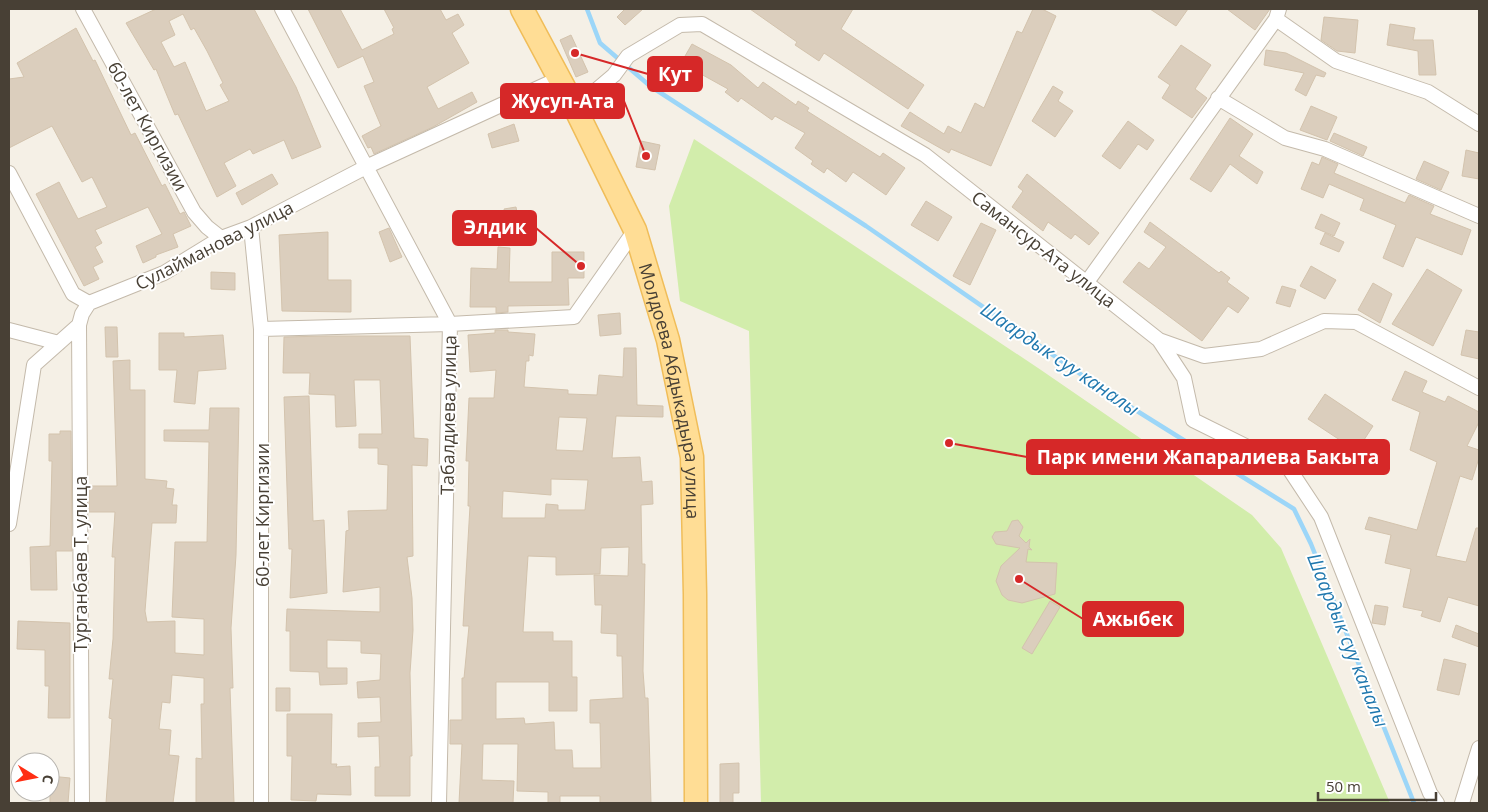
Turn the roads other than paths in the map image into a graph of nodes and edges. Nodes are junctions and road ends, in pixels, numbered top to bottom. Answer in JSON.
{"nodes":[{"id":1,"x":83,"y":9,"type":"edge"},
{"id":2,"x":282,"y":9,"type":"edge"},
{"id":3,"x":522,"y":9,"type":"edge"},
{"id":4,"x":1278,"y":14,"type":"edge"},
{"id":5,"x":560,"y":78,"type":"junction"},
{"id":6,"x":1218,"y":98,"type":"junction"},
{"id":7,"x":575,"y":108,"type":"junction"},
{"id":8,"x":1479,"y":124,"type":"edge"},
{"id":9,"x":368,"y":166,"type":"junction"},
{"id":10,"x":9,"y":173,"type":"edge"},
{"id":11,"x":1479,"y":216,"type":"edge"},
{"id":12,"x":251,"y":227,"type":"junction"},
{"id":13,"x":635,"y":230,"type":"junction"},
{"id":14,"x":220,"y":238,"type":"junction"},
{"id":15,"x":1087,"y":282,"type":"junction"},
{"id":16,"x":89,"y":304,"type":"junction"},
{"id":17,"x":450,"y":324,"type":"junction"},
{"id":18,"x":79,"y":325,"type":"junction"},
{"id":19,"x":261,"y":329,"type":"junction"},
{"id":20,"x":9,"y":330,"type":"edge"},
{"id":21,"x":1159,"y":340,"type":"junction"},
{"id":22,"x":60,"y":342,"type":"junction"},
{"id":23,"x":1479,"y":388,"type":"edge"},
{"id":24,"x":9,"y":524,"type":"edge"},
{"id":25,"x":1479,"y":748,"type":"edge"},
{"id":26,"x":82,"y":803,"type":"edge"},
{"id":27,"x":261,"y":803,"type":"edge"},
{"id":28,"x":439,"y":803,"type":"edge"},
{"id":29,"x":696,"y":803,"type":"edge"},
{"id":30,"x":1437,"y":803,"type":"edge"},
{"id":31,"x":1462,"y":803,"type":"edge"}],
"edges":[{"from":1,"to":14,"type":"street","name":"60-лет Киргизии"},
{"from":2,"to":9,"type":"street","name":"Табалдиева улица"},
{"from":3,"to":5,"type":"main road","name":"Молдоева Абдыкадыра улица"},
{"from":4,"to":6,"type":"street"},
{"from":4,"to":8,"type":"street"},
{"from":5,"to":7,"type":"main road","name":"Молдоева Абдыкадыра улица"},
{"from":5,"to":9,"type":"street","name":"Сулайманова улица"},
{"from":6,"to":11,"type":"street"},
{"from":6,"to":15,"type":"street"},
{"from":7,"to":13,"type":"main road","name":"Молдоева Абдыкадыра улица"},
{"from":7,"to":15,"type":"street","name":"Самансур-Ата улица"},
{"from":9,"to":12,"type":"street","name":"Сулайманова улица"},
{"from":9,"to":17,"type":"street","name":"Табалдиева улица"},
{"from":10,"to":16,"type":"street"},
{"from":12,"to":14,"type":"street","name":"Сулайманова улица"},
{"from":12,"to":19,"type":"street","name":"60-лет Киргизии"},
{"from":13,"to":17,"type":"street"},
{"from":13,"to":29,"type":"main road","name":"Молдоева Абдыкадыра улица"},
{"from":14,"to":16,"type":"street","name":"Сулайманова улица"},
{"from":15,"to":21,"type":"street","name":"Самансур-Ата улица"},
{"from":16,"to":18,"type":"street"},
{"from":17,"to":19,"type":"street"},
{"from":17,"to":28,"type":"street","name":"Табалдиева улица"},
{"from":18,"to":22,"type":"street"},
{"from":18,"to":26,"type":"street","name":"Турганбаев Т. улица"},
{"from":19,"to":27,"type":"street","name":"60-лет Киргизии"},
{"from":20,"to":22,"type":"street"},
{"from":21,"to":23,"type":"street","name":"Самансур-Ата улица"},
{"from":21,"to":30,"type":"street"},
{"from":22,"to":24,"type":"street"},
{"from":25,"to":31,"type":"street"}]}
